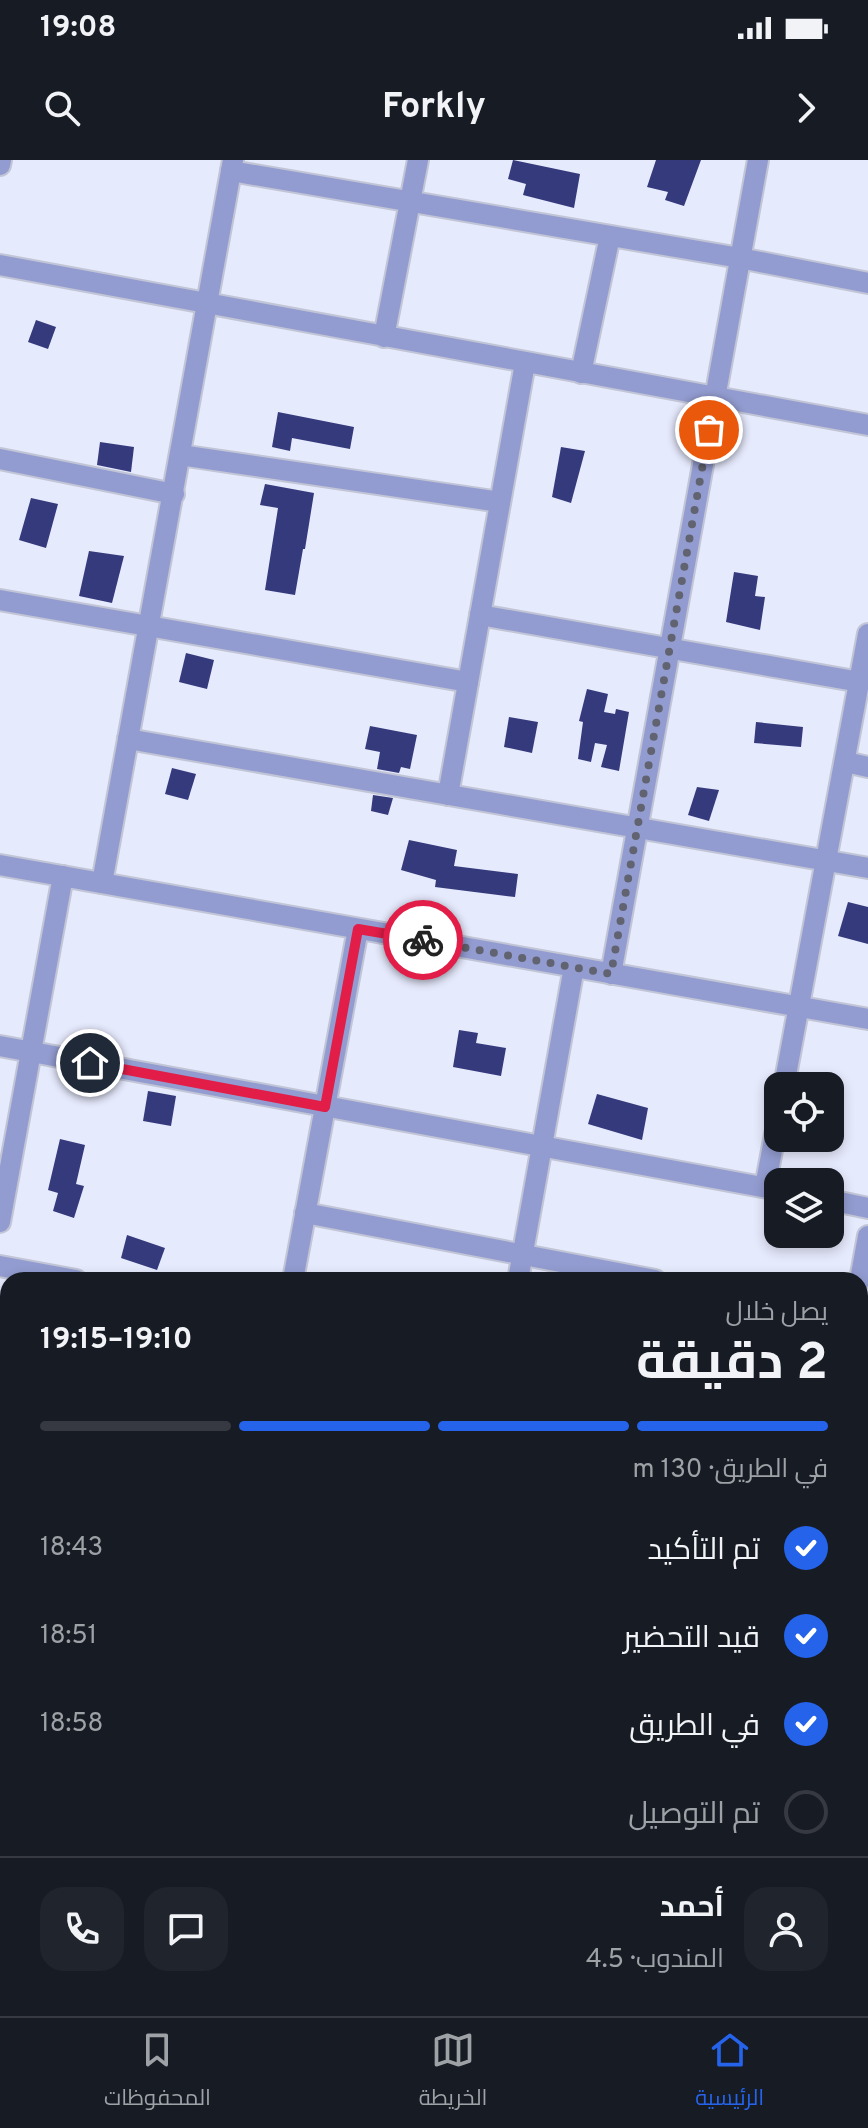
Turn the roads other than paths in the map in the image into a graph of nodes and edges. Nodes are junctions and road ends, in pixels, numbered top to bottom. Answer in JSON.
{"nodes":[{"id":1,"x":418,"y":160,"type":"edge"},
{"id":2,"x":758,"y":160,"type":"edge"},
{"id":3,"x":232,"y":166,"type":"edge"},
{"id":4,"x":410,"y":203,"type":"junction"},
{"id":5,"x":610,"y":236,"type":"junction"},
{"id":6,"x":740,"y":258,"type":"junction"},
{"id":7,"x":0,"y":265,"type":"edge"},
{"id":8,"x":868,"y":283,"type":"edge"},
{"id":9,"x":207,"y":304,"type":"junction"},
{"id":10,"x":384,"y":337,"type":"junction"},
{"id":11,"x":525,"y":363,"type":"junction"},
{"id":12,"x":581,"y":373,"type":"junction"},
{"id":13,"x":715,"y":398,"type":"junction"},
{"id":14,"x":868,"y":425,"type":"edge"},
{"id":15,"x":180,"y":455,"type":"junction"},
{"id":16,"x":0,"y":459,"type":"edge"},
{"id":17,"x":174,"y":494,"type":"junction"},
{"id":18,"x":500,"y":502,"type":"junction"},
{"id":19,"x":0,"y":600,"type":"edge"},
{"id":20,"x":480,"y":615,"type":"junction"},
{"id":21,"x":148,"y":626,"type":"junction"},
{"id":22,"x":868,"y":634,"type":"edge"},
{"id":23,"x":669,"y":649,"type":"junction"},
{"id":24,"x":468,"y":682,"type":"junction"},
{"id":25,"x":860,"y":682,"type":"junction"},
{"id":26,"x":128,"y":739,"type":"junction"},
{"id":27,"x":846,"y":762,"type":"junction"},
{"id":28,"x":868,"y":767,"type":"edge"},
{"id":29,"x":448,"y":795,"type":"junction"},
{"id":30,"x":637,"y":829,"type":"junction"},
{"id":31,"x":827,"y":861,"type":"junction"},
{"id":32,"x":0,"y":865,"type":"edge"},
{"id":33,"x":868,"y":868,"type":"edge"},
{"id":34,"x":63,"y":876,"type":"junction"},
{"id":35,"x":102,"y":883,"type":"junction"},
{"id":36,"x":358,"y":929,"type":"junction"},
{"id":37,"x":574,"y":967,"type":"junction"},
{"id":38,"x":611,"y":974,"type":"junction"},
{"id":39,"x":800,"y":1006,"type":"junction"},
{"id":40,"x":868,"y":1019,"type":"edge"},
{"id":41,"x":0,"y":1046,"type":"edge"},
{"id":42,"x":31,"y":1052,"type":"junction"},
{"id":43,"x":787,"y":1072,"type":"edge"},
{"id":44,"x":325,"y":1107,"type":"junction"},
{"id":45,"x":542,"y":1147,"type":"junction"},
{"id":46,"x":764,"y":1187,"type":"edge"},
{"id":47,"x":844,"y":1203,"type":"edge"},
{"id":48,"x":868,"y":1208,"type":"edge"},
{"id":49,"x":305,"y":1213,"type":"junction"},
{"id":50,"x":0,"y":1222,"type":"edge"},
{"id":51,"x":868,"y":1236,"type":"edge"},
{"id":52,"x":523,"y":1255,"type":"junction"},
{"id":53,"x":0,"y":1266,"type":"edge"},
{"id":54,"x":33,"y":1272,"type":"edge"},
{"id":55,"x":294,"y":1272,"type":"edge"},
{"id":56,"x":520,"y":1272,"type":"edge"},
{"id":57,"x":613,"y":1272,"type":"edge"},
{"id":58,"x":861,"y":1272,"type":"edge"}],
"edges":[{"from":1,"to":4,"type":"street"},
{"from":2,"to":6,"type":"street"},
{"from":3,"to":4,"type":"street"},
{"from":3,"to":9,"type":"street"},
{"from":4,"to":5,"type":"street"},
{"from":4,"to":10,"type":"street"},
{"from":5,"to":6,"type":"street"},
{"from":5,"to":12,"type":"street"},
{"from":6,"to":8,"type":"street"},
{"from":6,"to":13,"type":"street"},
{"from":7,"to":9,"type":"street"},
{"from":9,"to":10,"type":"street"},
{"from":9,"to":15,"type":"street"},
{"from":10,"to":11,"type":"street"},
{"from":11,"to":12,"type":"street"},
{"from":11,"to":18,"type":"street"},
{"from":12,"to":13,"type":"street"},
{"from":13,"to":14,"type":"street"},
{"from":13,"to":23,"type":"street"},
{"from":15,"to":17,"type":"street"},
{"from":15,"to":18,"type":"street"},
{"from":16,"to":17,"type":"street"},
{"from":17,"to":21,"type":"street"},
{"from":18,"to":20,"type":"street"},
{"from":19,"to":21,"type":"street"},
{"from":20,"to":23,"type":"street"},
{"from":20,"to":24,"type":"street"},
{"from":21,"to":24,"type":"street"},
{"from":21,"to":26,"type":"street"},
{"from":22,"to":25,"type":"street"},
{"from":23,"to":25,"type":"street"},
{"from":23,"to":30,"type":"street"},
{"from":24,"to":29,"type":"street"},
{"from":25,"to":27,"type":"street"},
{"from":26,"to":29,"type":"street"},
{"from":26,"to":35,"type":"street"},
{"from":27,"to":28,"type":"street"},
{"from":27,"to":31,"type":"street"},
{"from":29,"to":30,"type":"street"},
{"from":30,"to":31,"type":"street"},
{"from":30,"to":38,"type":"street"},
{"from":31,"to":33,"type":"street"},
{"from":31,"to":39,"type":"street"},
{"from":32,"to":34,"type":"street"},
{"from":34,"to":35,"type":"street"},
{"from":34,"to":42,"type":"street"},
{"from":35,"to":36,"type":"street"},
{"from":36,"to":37,"type":"street"},
{"from":36,"to":44,"type":"street"},
{"from":37,"to":38,"type":"street"},
{"from":37,"to":45,"type":"street"},
{"from":38,"to":39,"type":"street"},
{"from":39,"to":40,"type":"street"},
{"from":39,"to":43,"type":"street"},
{"from":41,"to":42,"type":"street"},
{"from":42,"to":44,"type":"street"},
{"from":42,"to":50,"type":"street"},
{"from":44,"to":45,"type":"street"},
{"from":44,"to":49,"type":"street"},
{"from":45,"to":46,"type":"street"},
{"from":45,"to":52,"type":"street"},
{"from":47,"to":48,"type":"street"},
{"from":49,"to":52,"type":"street"},
{"from":49,"to":55,"type":"street"},
{"from":51,"to":58,"type":"street"},
{"from":52,"to":56,"type":"street"},
{"from":52,"to":57,"type":"street"},
{"from":53,"to":54,"type":"street"}]}
